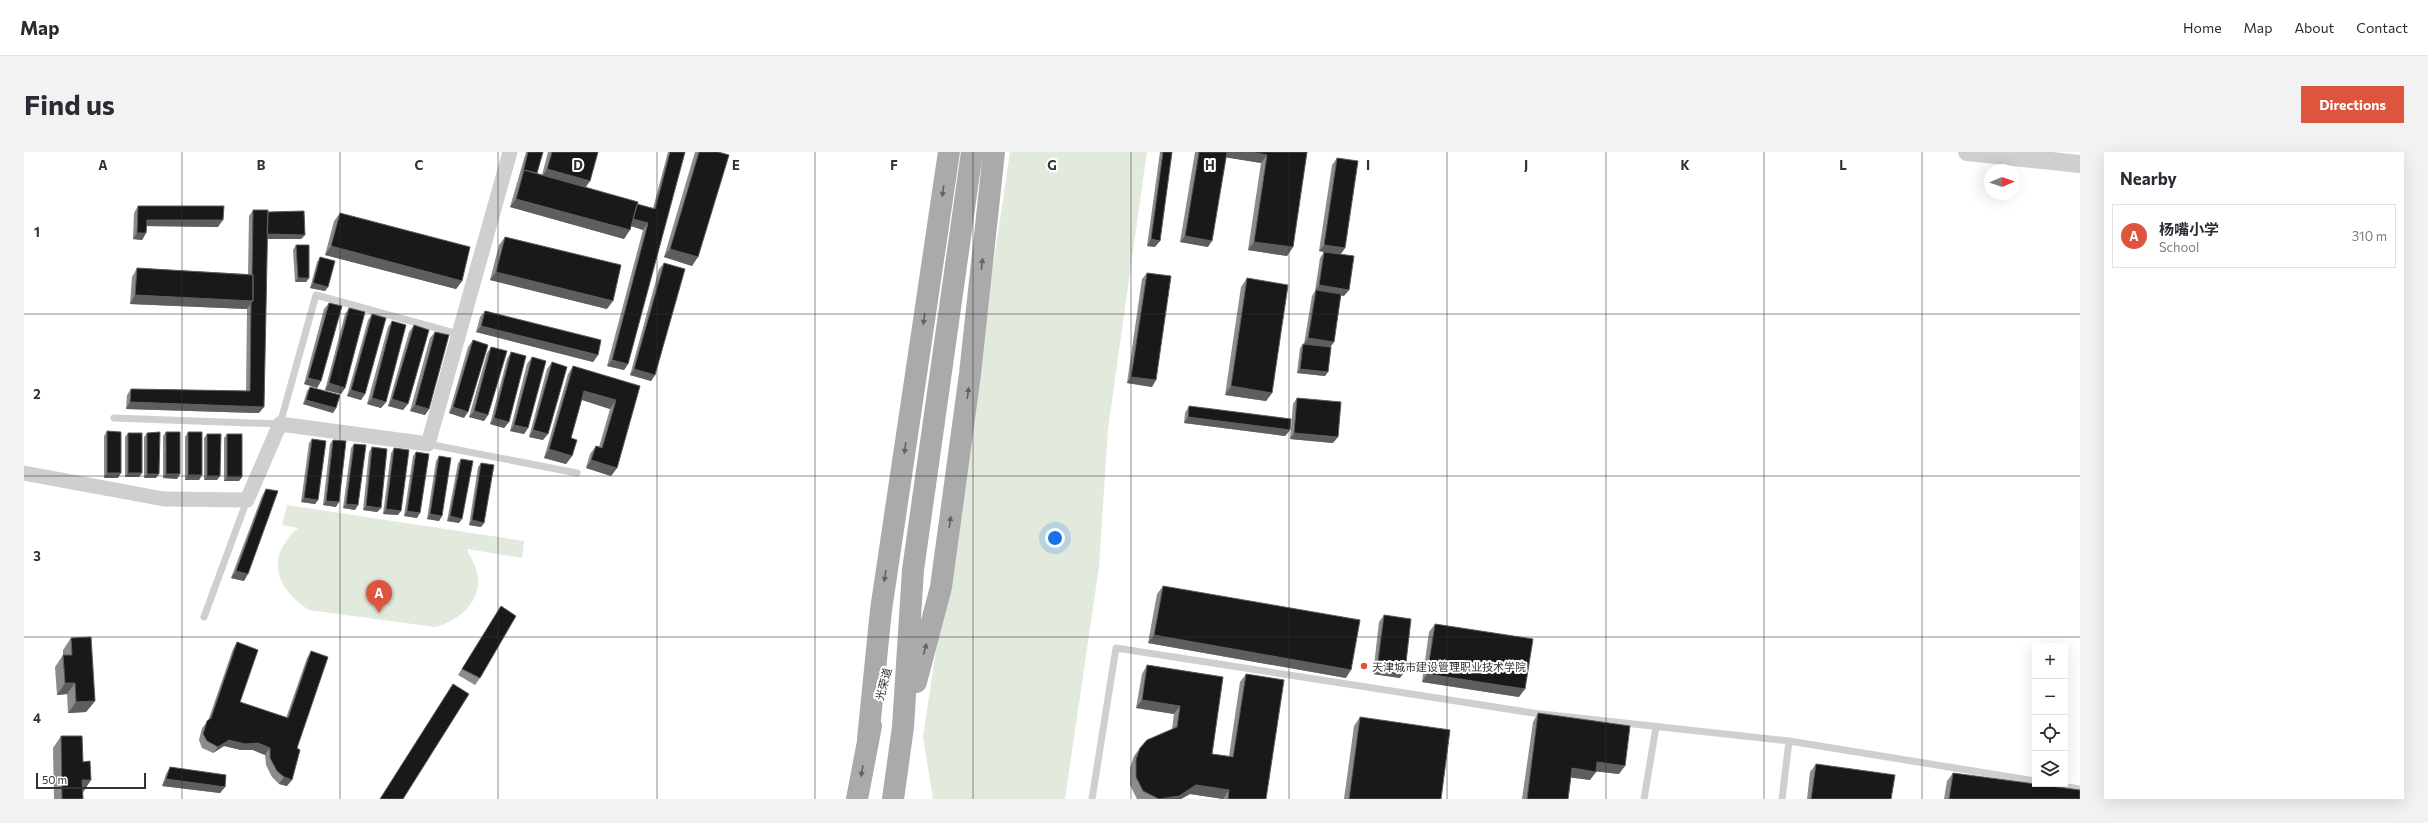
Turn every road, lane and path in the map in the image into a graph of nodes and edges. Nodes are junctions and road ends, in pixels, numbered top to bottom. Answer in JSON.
{"nodes":[{"id":1,"x":510,"y":152,"type":"edge"},
{"id":2,"x":949,"y":152,"type":"edge"},
{"id":3,"x":972,"y":152,"type":"edge"},
{"id":4,"x":994,"y":152,"type":"edge"},
{"id":5,"x":1967,"y":152,"type":"edge"},
{"id":6,"x":2080,"y":164,"type":"edge"},
{"id":7,"x":458,"y":334,"type":"junction"},
{"id":8,"x":114,"y":418,"type":"dead end"},
{"id":9,"x":280,"y":424,"type":"junction"},
{"id":10,"x":428,"y":444,"type":"junction"},
{"id":11,"x":577,"y":472,"type":"dead end"},
{"id":12,"x":24,"y":473,"type":"edge"},
{"id":13,"x":247,"y":500,"type":"junction"},
{"id":14,"x":913,"y":570,"type":"junction"},
{"id":15,"x":204,"y":617,"type":"dead end"},
{"id":16,"x":903,"y":727,"type":"junction"},
{"id":17,"x":1656,"y":728,"type":"junction"},
{"id":18,"x":868,"y":739,"type":"junction"},
{"id":19,"x":1789,"y":741,"type":"junction"},
{"id":20,"x":2032,"y":781,"type":"edge"},
{"id":21,"x":2068,"y":787,"type":"edge"},
{"id":22,"x":2080,"y":789,"type":"edge"},
{"id":23,"x":857,"y":799,"type":"edge"},
{"id":24,"x":893,"y":799,"type":"edge"},
{"id":25,"x":1092,"y":799,"type":"edge"},
{"id":26,"x":1644,"y":799,"type":"edge"},
{"id":27,"x":1782,"y":799,"type":"edge"}],
"edges":[{"from":1,"to":7,"type":"street"},
{"from":2,"to":18,"type":"main road","one_way":true},
{"from":3,"to":14,"type":"main road"},
{"from":16,"to":4,"type":"main road","one_way":true},
{"from":5,"to":6,"type":"street"},
{"from":7,"to":9,"type":"lane"},
{"from":7,"to":10,"type":"street"},
{"from":8,"to":9,"type":"lane"},
{"from":9,"to":10,"type":"street"},
{"from":9,"to":13,"type":"street"},
{"from":10,"to":11,"type":"lane"},
{"from":12,"to":13,"type":"street"},
{"from":13,"to":15,"type":"lane"},
{"from":14,"to":16,"type":"main road"},
{"from":14,"to":18,"type":"main road","name":"光荣道"},
{"from":16,"to":24,"type":"main road"},
{"from":17,"to":19,"type":"lane"},
{"from":17,"to":25,"type":"lane"},
{"from":17,"to":26,"type":"lane"},
{"from":18,"to":23,"type":"main road","name":"光荣道","one_way":true},
{"from":19,"to":20,"type":"lane"},
{"from":19,"to":27,"type":"lane"},
{"from":21,"to":22,"type":"lane"}]}
